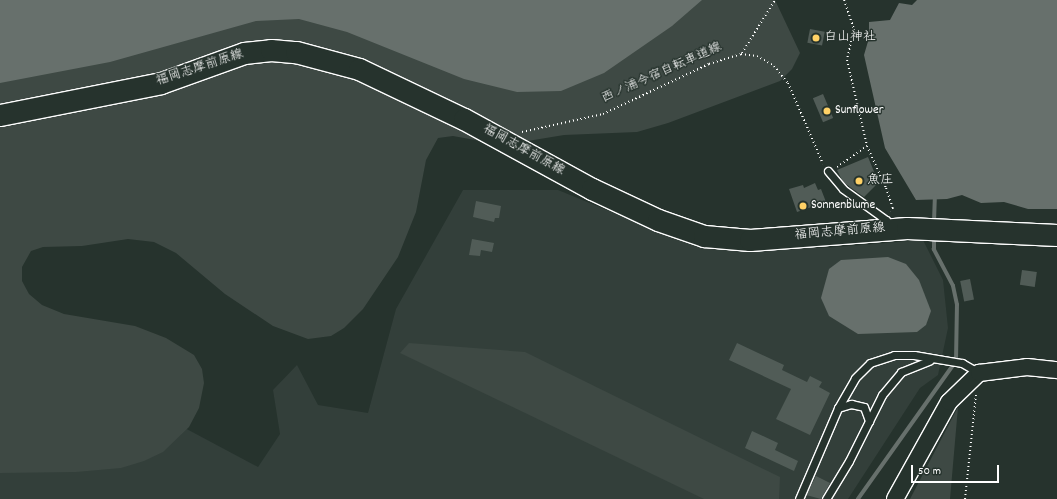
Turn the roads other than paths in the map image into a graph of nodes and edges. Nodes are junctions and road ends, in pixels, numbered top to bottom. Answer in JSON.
{"nodes":[{"id":1,"x":0,"y":115,"type":"edge"},
{"id":2,"x":828,"y":171,"type":"road end"},
{"id":3,"x":893,"y":225,"type":"junction"},
{"id":4,"x":1057,"y":235,"type":"edge"},
{"id":5,"x":930,"y":360,"type":"junction"},
{"id":6,"x":1057,"y":370,"type":"edge"},
{"id":7,"x":979,"y":373,"type":"junction"},
{"id":8,"x":838,"y":408,"type":"junction"},
{"id":9,"x":869,"y":421,"type":"junction"},
{"id":10,"x":799,"y":499,"type":"edge"},
{"id":11,"x":826,"y":499,"type":"edge"},
{"id":12,"x":895,"y":499,"type":"edge"}],
"edges":[{"from":1,"to":3,"type":"main road","name":"福岡志摩前原線"},
{"from":2,"to":3,"type":"lane"},
{"from":3,"to":4,"type":"main road","name":"福岡志摩前原線"},
{"from":5,"to":7,"type":"lane"},
{"from":5,"to":8,"type":"lane"},
{"from":5,"to":9,"type":"lane"},
{"from":6,"to":7,"type":"street"},
{"from":7,"to":12,"type":"street"},
{"from":8,"to":9,"type":"lane"},
{"from":8,"to":10,"type":"lane"},
{"from":9,"to":11,"type":"lane"}]}
